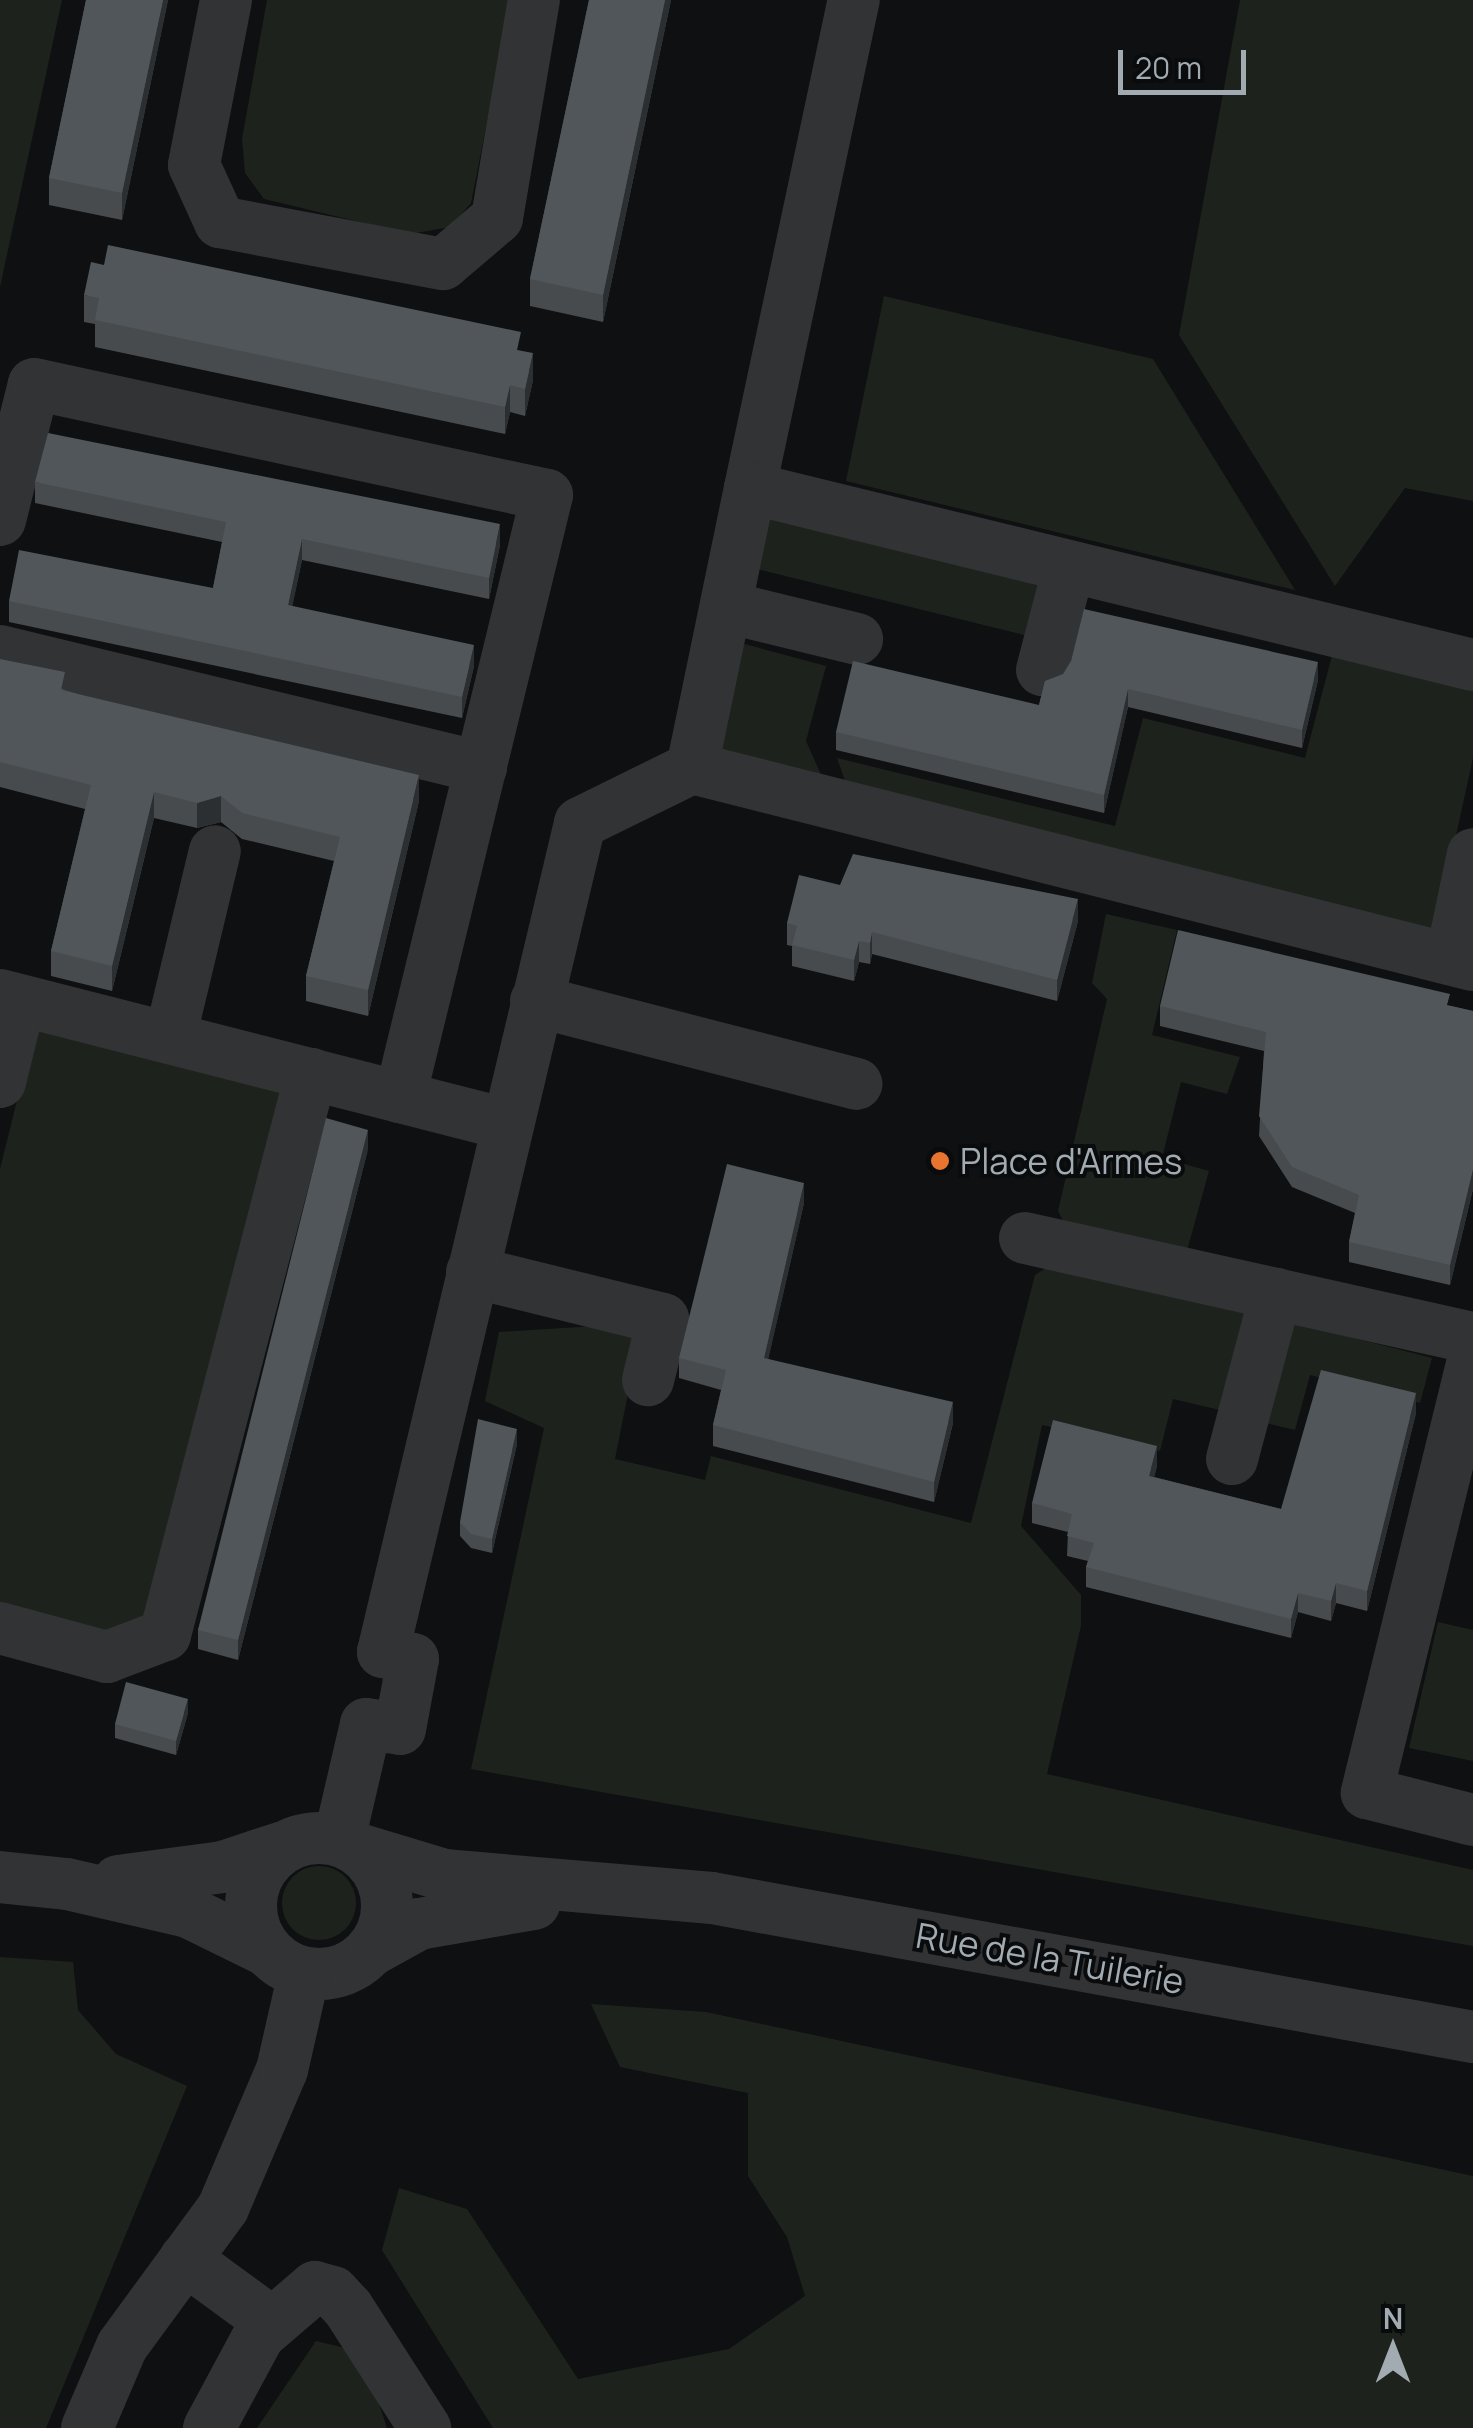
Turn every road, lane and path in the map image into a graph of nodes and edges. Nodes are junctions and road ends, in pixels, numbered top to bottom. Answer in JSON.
{"nodes":[{"id":1,"x":226,"y":0,"type":"edge"},
{"id":2,"x":534,"y":0,"type":"edge"},
{"id":3,"x":852,"y":1,"type":"edge"},
{"id":4,"x":750,"y":488,"type":"junction"},
{"id":5,"x":0,"y":520,"type":"edge"},
{"id":6,"x":1069,"y":566,"type":"junction"},
{"id":7,"x":726,"y":607,"type":"junction"},
{"id":8,"x":857,"y":639,"type":"dead end"},
{"id":9,"x":0,"y":651,"type":"edge"},
{"id":10,"x":1473,"y":665,"type":"edge"},
{"id":11,"x":1042,"y":670,"type":"dead end"},
{"id":12,"x":481,"y":767,"type":"junction"},
{"id":13,"x":692,"y":768,"type":"junction"},
{"id":14,"x":215,"y":851,"type":"dead end"},
{"id":15,"x":1473,"y":854,"type":"edge"},
{"id":16,"x":1462,"y":962,"type":"edge"},
{"id":17,"x":10,"y":998,"type":"edge"},
{"id":18,"x":536,"y":1001,"type":"junction"},
{"id":19,"x":170,"y":1038,"type":"junction"},
{"id":20,"x":311,"y":1074,"type":"junction"},
{"id":21,"x":0,"y":1082,"type":"edge"},
{"id":22,"x":856,"y":1084,"type":"dead end"},
{"id":23,"x":400,"y":1097,"type":"junction"},
{"id":24,"x":506,"y":1124,"type":"junction"},
{"id":25,"x":1025,"y":1238,"type":"dead end"},
{"id":26,"x":472,"y":1272,"type":"junction"},
{"id":27,"x":1276,"y":1294,"type":"junction"},
{"id":28,"x":1473,"y":1338,"type":"edge"},
{"id":29,"x":1473,"y":1360,"type":"edge"},
{"id":30,"x":648,"y":1380,"type":"dead end"},
{"id":31,"x":1232,"y":1459,"type":"dead end"},
{"id":32,"x":0,"y":1628,"type":"edge"},
{"id":33,"x":1473,"y":1820,"type":"edge"},
{"id":34,"x":348,"y":1845,"type":"junction"},
{"id":35,"x":280,"y":1848,"type":"junction"},
{"id":36,"x":0,"y":1877,"type":"edge"},
{"id":37,"x":67,"y":1884,"type":"junction"},
{"id":38,"x":624,"y":1890,"type":"junction"},
{"id":39,"x":370,"y":1952,"type":"junction"},
{"id":40,"x":284,"y":1961,"type":"junction"},
{"id":41,"x":1473,"y":2037,"type":"edge"},
{"id":42,"x":185,"y":2259,"type":"junction"},
{"id":43,"x":272,"y":2322,"type":"junction"},
{"id":44,"x":87,"y":2428,"type":"edge"},
{"id":45,"x":209,"y":2428,"type":"edge"},
{"id":46,"x":425,"y":2428,"type":"edge"}],
"edges":[{"from":1,"to":2,"type":"street"},
{"from":3,"to":4,"type":"street"},
{"from":4,"to":6,"type":"street"},
{"from":4,"to":7,"type":"street"},
{"from":5,"to":12,"type":"street"},
{"from":6,"to":10,"type":"street"},
{"from":6,"to":11,"type":"street"},
{"from":7,"to":8,"type":"street"},
{"from":7,"to":13,"type":"street"},
{"from":9,"to":12,"type":"street"},
{"from":12,"to":23,"type":"street"},
{"from":13,"to":16,"type":"street"},
{"from":13,"to":18,"type":"street"},
{"from":14,"to":19,"type":"street"},
{"from":15,"to":16,"type":"street"},
{"from":17,"to":19,"type":"street"},
{"from":17,"to":21,"type":"street"},
{"from":18,"to":22,"type":"street"},
{"from":18,"to":24,"type":"street"},
{"from":19,"to":20,"type":"street"},
{"from":20,"to":23,"type":"street"},
{"from":20,"to":32,"type":"street"},
{"from":23,"to":24,"type":"street"},
{"from":24,"to":26,"type":"street"},
{"from":25,"to":27,"type":"street"},
{"from":26,"to":30,"type":"street"},
{"from":26,"to":34,"type":"street"},
{"from":27,"to":28,"type":"street"},
{"from":27,"to":31,"type":"street"},
{"from":29,"to":33,"type":"street"},
{"from":34,"to":35,"type":"street"},
{"from":34,"to":38,"type":"street","name":"Rue de la Tuilerie"},
{"from":34,"to":39,"type":"street"},
{"from":35,"to":37,"type":"street"},
{"from":35,"to":40,"type":"street"},
{"from":36,"to":37,"type":"street"},
{"from":37,"to":40,"type":"street"},
{"from":38,"to":39,"type":"street","name":"Rue de la Tuilerie"},
{"from":38,"to":41,"type":"street","name":"Rue de la Tuilerie"},
{"from":39,"to":40,"type":"street"},
{"from":40,"to":42,"type":"street"},
{"from":42,"to":43,"type":"street"},
{"from":42,"to":44,"type":"street"},
{"from":43,"to":45,"type":"street"},
{"from":43,"to":46,"type":"street"}]}
